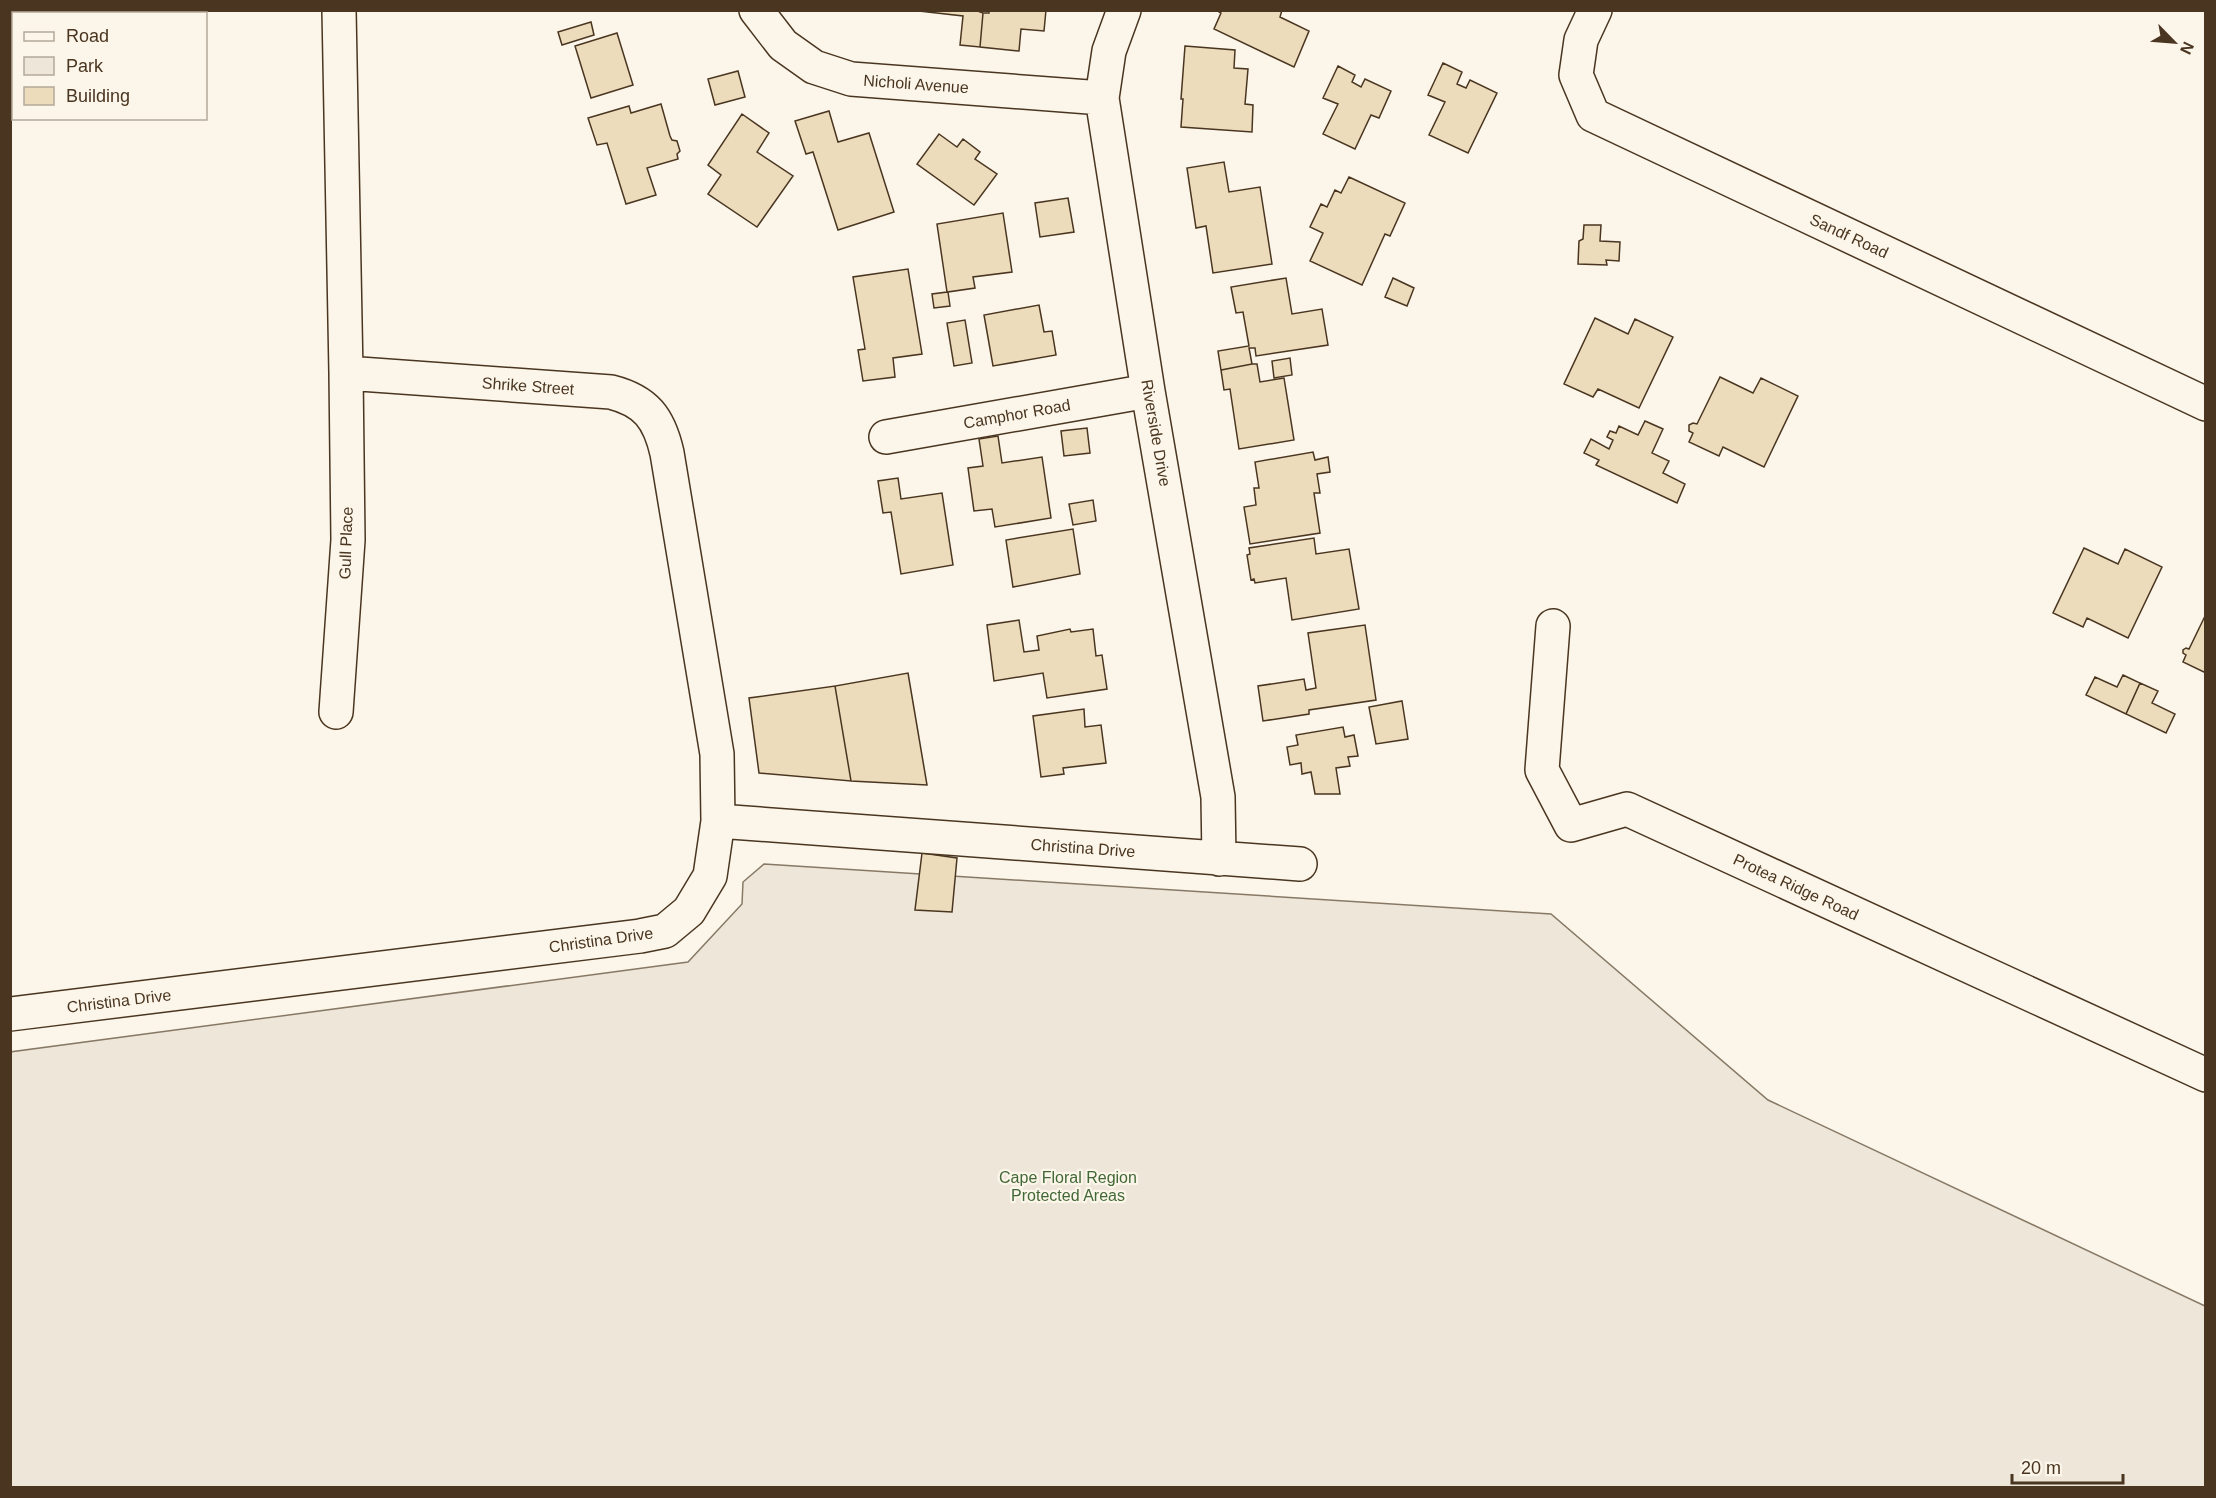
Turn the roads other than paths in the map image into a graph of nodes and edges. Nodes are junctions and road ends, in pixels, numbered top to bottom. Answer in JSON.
{"nodes":[{"id":1,"x":339,"y":10,"type":"edge"},
{"id":2,"x":756,"y":10,"type":"edge"},
{"id":3,"x":1124,"y":10,"type":"edge"},
{"id":4,"x":1595,"y":10,"type":"edge"},
{"id":5,"x":1102,"y":98,"type":"junction"},
{"id":6,"x":346,"y":373,"type":"junction"},
{"id":7,"x":1148,"y":391,"type":"junction"},
{"id":8,"x":2205,"y":404,"type":"edge"},
{"id":9,"x":886,"y":437,"type":"dead end"},
{"id":10,"x":1553,"y":626,"type":"dead end"},
{"id":11,"x":336,"y":712,"type":"dead end"},
{"id":12,"x":718,"y":821,"type":"junction"},
{"id":13,"x":1219,"y":859,"type":"junction"},
{"id":14,"x":1300,"y":864,"type":"dead end"},
{"id":15,"x":10,"y":1014,"type":"edge"},
{"id":16,"x":2205,"y":1075,"type":"edge"}],
"edges":[{"from":1,"to":6,"type":"street"},
{"from":2,"to":5,"type":"street","name":"Nicholi Avenue"},
{"from":3,"to":5,"type":"street","name":"Riverside Drive"},
{"from":4,"to":8,"type":"street","name":"Sandf Road"},
{"from":5,"to":7,"type":"street","name":"Riverside Drive"},
{"from":6,"to":11,"type":"street","name":"Gull Place"},
{"from":6,"to":12,"type":"street","name":"Shrike Street"},
{"from":7,"to":9,"type":"street","name":"Camphor Road"},
{"from":7,"to":13,"type":"street","name":"Riverside Drive"},
{"from":10,"to":16,"type":"street","name":"Protea Ridge Road"},
{"from":12,"to":13,"type":"street","name":"Christina Drive"},
{"from":12,"to":15,"type":"street","name":"Christina Drive"},
{"from":13,"to":14,"type":"street","name":"Christina Drive"}]}
